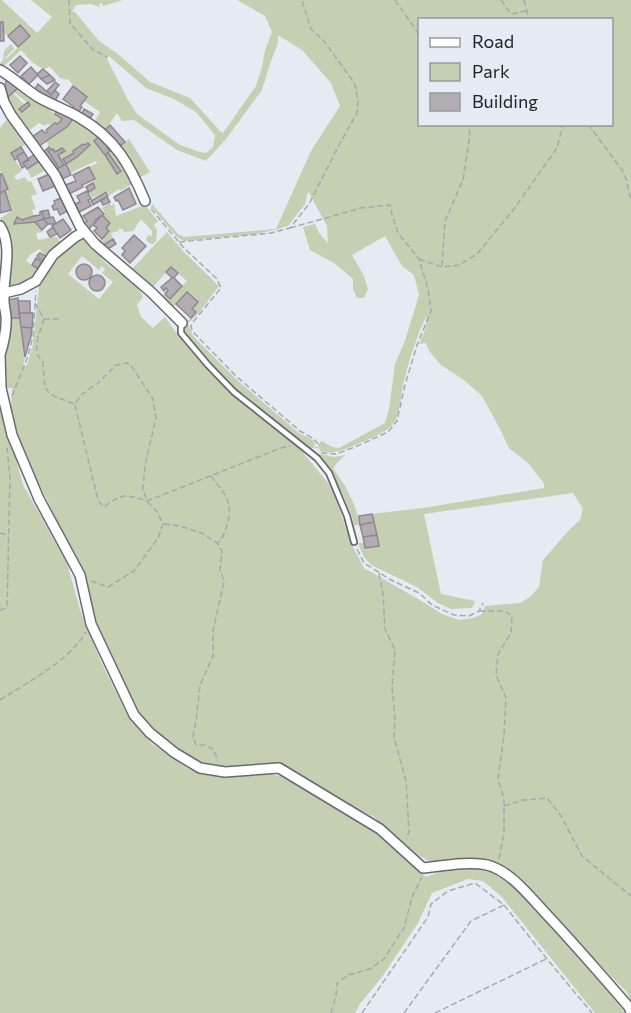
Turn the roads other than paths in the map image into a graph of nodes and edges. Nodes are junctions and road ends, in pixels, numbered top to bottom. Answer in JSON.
{"nodes":[{"id":1,"x":0,"y":70,"type":"edge"},
{"id":2,"x":0,"y":88,"type":"edge"},
{"id":3,"x":145,"y":201,"type":"road end"},
{"id":4,"x":0,"y":225,"type":"edge"},
{"id":5,"x":84,"y":232,"type":"junction"},
{"id":6,"x":5,"y":292,"type":"junction"},
{"id":7,"x":182,"y":323,"type":"joint"},
{"id":8,"x":0,"y":355,"type":"edge"},
{"id":9,"x":354,"y":542,"type":"road end"},
{"id":10,"x":631,"y":1012,"type":"edge"}],
"edges":[{"from":1,"to":3,"type":"street"},
{"from":2,"to":5,"type":"street"},
{"from":4,"to":6,"type":"street"},
{"from":5,"to":6,"type":"street"},
{"from":5,"to":7,"type":"street"},
{"from":6,"to":8,"type":"street"},
{"from":7,"to":9,"type":"lane"},
{"from":8,"to":10,"type":"street"}]}
